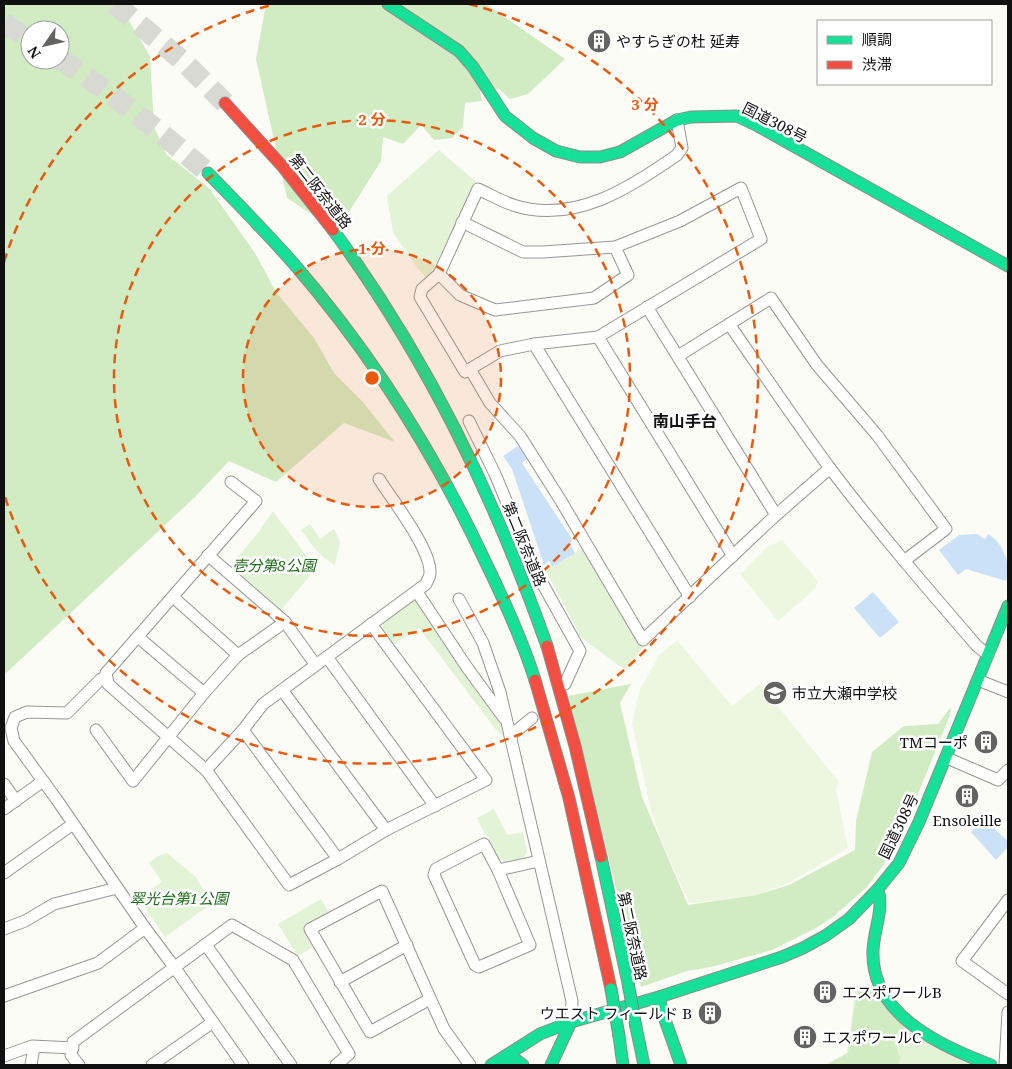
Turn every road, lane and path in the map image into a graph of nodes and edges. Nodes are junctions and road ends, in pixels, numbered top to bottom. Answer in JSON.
{"nodes":[{"id":1,"x":388,"y":4,"type":"edge"},
{"id":2,"x":225,"y":103,"type":"tunnel mouth"},
{"id":3,"x":677,"y":120,"type":"junction"},
{"id":4,"x":208,"y":172,"type":"tunnel mouth"},
{"id":5,"x":462,"y":222,"type":"junction"},
{"id":6,"x":616,"y":247,"type":"junction"},
{"id":7,"x":1008,"y":266,"type":"edge"},
{"id":8,"x":438,"y":274,"type":"junction"},
{"id":9,"x":647,"y":307,"type":"junction"},
{"id":10,"x":729,"y":324,"type":"junction"},
{"id":11,"x":598,"y":337,"type":"junction"},
{"id":12,"x":534,"y":344,"type":"junction"},
{"id":13,"x":678,"y":356,"type":"junction"},
{"id":14,"x":470,"y":369,"type":"junction"},
{"id":15,"x":469,"y":422,"type":"dead end"},
{"id":16,"x":830,"y":468,"type":"junction"},
{"id":17,"x":379,"y":479,"type":"dead end"},
{"id":18,"x":231,"y":482,"type":"dead end"},
{"id":19,"x":776,"y":516,"type":"junction"},
{"id":20,"x":208,"y":555,"type":"junction"},
{"id":21,"x":733,"y":556,"type":"junction"},
{"id":22,"x":904,"y":561,"type":"junction"},
{"id":23,"x":418,"y":592,"type":"junction"},
{"id":24,"x":690,"y":596,"type":"junction"},
{"id":25,"x":173,"y":597,"type":"junction"},
{"id":26,"x":459,"y":600,"type":"dead end"},
{"id":27,"x":1008,"y":606,"type":"edge"},
{"id":28,"x":285,"y":622,"type":"junction"},
{"id":29,"x":371,"y":624,"type":"junction"},
{"id":30,"x":138,"y":637,"type":"junction"},
{"id":31,"x":238,"y":655,"type":"junction"},
{"id":32,"x":988,"y":655,"type":"junction"},
{"id":33,"x":327,"y":657,"type":"junction"},
{"id":34,"x":315,"y":664,"type":"junction"},
{"id":35,"x":107,"y":679,"type":"junction"},
{"id":36,"x":978,"y":680,"type":"junction"},
{"id":37,"x":565,"y":684,"type":"dead end"},
{"id":38,"x":282,"y":690,"type":"junction"},
{"id":39,"x":1008,"y":692,"type":"edge"},
{"id":40,"x":204,"y":693,"type":"junction"},
{"id":41,"x":532,"y":718,"type":"dead end"},
{"id":42,"x":508,"y":723,"type":"junction"},
{"id":43,"x":96,"y":730,"type":"dead end"},
{"id":44,"x":242,"y":730,"type":"junction"},
{"id":45,"x":170,"y":736,"type":"junction"},
{"id":46,"x":510,"y":736,"type":"junction"},
{"id":47,"x":947,"y":758,"type":"junction"},
{"id":48,"x":206,"y":770,"type":"junction"},
{"id":49,"x":1008,"y":770,"type":"edge"},
{"id":50,"x":43,"y":781,"type":"junction"},
{"id":51,"x":4,"y":784,"type":"edge"},
{"id":52,"x":16,"y":800,"type":"junction"},
{"id":53,"x":435,"y":806,"type":"junction"},
{"id":54,"x":4,"y":809,"type":"edge"},
{"id":55,"x":73,"y":824,"type":"junction"},
{"id":56,"x":386,"y":830,"type":"junction"},
{"id":57,"x":338,"y":859,"type":"junction"},
{"id":58,"x":539,"y":861,"type":"junction"},
{"id":59,"x":498,"y":870,"type":"junction"},
{"id":60,"x":4,"y":873,"type":"edge"},
{"id":61,"x":117,"y":888,"type":"junction"},
{"id":62,"x":878,"y":889,"type":"junction"},
{"id":63,"x":1008,"y":900,"type":"edge"},
{"id":64,"x":145,"y":928,"type":"junction"},
{"id":65,"x":4,"y":929,"type":"edge"},
{"id":66,"x":206,"y":945,"type":"junction"},
{"id":67,"x":407,"y":946,"type":"junction"},
{"id":68,"x":175,"y":968,"type":"junction"},
{"id":69,"x":340,"y":982,"type":"junction"},
{"id":70,"x":1008,"y":994,"type":"edge"},
{"id":71,"x":4,"y":996,"type":"edge"},
{"id":72,"x":659,"y":997,"type":"junction"},
{"id":73,"x":430,"y":999,"type":"junction"},
{"id":74,"x":1008,"y":1012,"type":"edge"},
{"id":75,"x":213,"y":1022,"type":"junction"},
{"id":76,"x":570,"y":1022,"type":"junction"},
{"id":77,"x":1008,"y":1033,"type":"edge"},
{"id":78,"x":619,"y":1036,"type":"junction"},
{"id":79,"x":34,"y":1047,"type":"junction"},
{"id":80,"x":640,"y":1047,"type":"junction"},
{"id":81,"x":73,"y":1048,"type":"junction"},
{"id":82,"x":4,"y":1056,"type":"edge"},
{"id":83,"x":496,"y":1062,"type":"edge"},
{"id":84,"x":31,"y":1065,"type":"edge"},
{"id":85,"x":79,"y":1065,"type":"edge"},
{"id":86,"x":152,"y":1065,"type":"edge"},
{"id":87,"x":243,"y":1065,"type":"edge"},
{"id":88,"x":291,"y":1065,"type":"edge"},
{"id":89,"x":336,"y":1065,"type":"edge"},
{"id":90,"x":470,"y":1065,"type":"edge"},
{"id":91,"x":523,"y":1065,"type":"edge"},
{"id":92,"x":551,"y":1065,"type":"edge"},
{"id":93,"x":615,"y":1065,"type":"edge"},
{"id":94,"x":623,"y":1065,"type":"edge"},
{"id":95,"x":644,"y":1065,"type":"edge"},
{"id":96,"x":650,"y":1065,"type":"edge"},
{"id":97,"x":681,"y":1065,"type":"edge"},
{"id":98,"x":991,"y":1065,"type":"edge"},
{"id":99,"x":1005,"y":1065,"type":"edge"}],
"edges":[{"from":1,"to":3,"type":"main road","name":"国道308号"},
{"from":2,"to":80,"type":"main road","name":"第二阪奈道路","bridge":true},
{"from":3,"to":5,"type":"street"},
{"from":3,"to":7,"type":"main road","name":"国道308号"},
{"from":4,"to":78,"type":"main road","bridge":true},
{"from":5,"to":6,"type":"street"},
{"from":5,"to":8,"type":"street"},
{"from":6,"to":8,"type":"street"},
{"from":6,"to":9,"type":"street"},
{"from":8,"to":14,"type":"street"},
{"from":9,"to":11,"type":"street"},
{"from":9,"to":13,"type":"street"},
{"from":10,"to":13,"type":"street"},
{"from":10,"to":16,"type":"street"},
{"from":10,"to":22,"type":"street"},
{"from":11,"to":12,"type":"street"},
{"from":11,"to":21,"type":"street"},
{"from":12,"to":14,"type":"street"},
{"from":12,"to":24,"type":"street"},
{"from":13,"to":19,"type":"street"},
{"from":14,"to":24,"type":"street"},
{"from":15,"to":37,"type":"street"},
{"from":16,"to":19,"type":"street"},
{"from":16,"to":22,"type":"street"},
{"from":17,"to":23,"type":"street"},
{"from":18,"to":20,"type":"street"},
{"from":19,"to":21,"type":"street"},
{"from":20,"to":25,"type":"street"},
{"from":20,"to":28,"type":"street"},
{"from":21,"to":24,"type":"street"},
{"from":22,"to":32,"type":"street"},
{"from":23,"to":29,"type":"street"},
{"from":23,"to":42,"type":"street"},
{"from":25,"to":30,"type":"street"},
{"from":25,"to":31,"type":"street"},
{"from":26,"to":42,"type":"street"},
{"from":27,"to":32,"type":"main road","name":"国道308号"},
{"from":28,"to":31,"type":"street"},
{"from":28,"to":34,"type":"street"},
{"from":29,"to":33,"type":"street"},
{"from":29,"to":53,"type":"street"},
{"from":30,"to":35,"type":"street"},
{"from":30,"to":40,"type":"street"},
{"from":31,"to":40,"type":"street"},
{"from":32,"to":36,"type":"main road","name":"国道308号"},
{"from":33,"to":34,"type":"street"},
{"from":33,"to":53,"type":"street"},
{"from":34,"to":38,"type":"street"},
{"from":35,"to":45,"type":"street"},
{"from":35,"to":50,"type":"street"},
{"from":36,"to":39,"type":"street"},
{"from":36,"to":47,"type":"main road","name":"国道308号"},
{"from":38,"to":44,"type":"street"},
{"from":38,"to":56,"type":"street"},
{"from":40,"to":45,"type":"street"},
{"from":41,"to":46,"type":"street"},
{"from":42,"to":46,"type":"street"},
{"from":43,"to":45,"type":"street"},
{"from":44,"to":48,"type":"street"},
{"from":44,"to":57,"type":"street"},
{"from":45,"to":48,"type":"street"},
{"from":46,"to":58,"type":"street"},
{"from":47,"to":49,"type":"street"},
{"from":47,"to":62,"type":"main road","name":"国道308号"},
{"from":48,"to":57,"type":"street"},
{"from":50,"to":52,"type":"street"},
{"from":50,"to":55,"type":"street"},
{"from":51,"to":52,"type":"street"},
{"from":52,"to":54,"type":"street"},
{"from":53,"to":56,"type":"street"},
{"from":55,"to":60,"type":"street"},
{"from":55,"to":61,"type":"street"},
{"from":56,"to":57,"type":"street"},
{"from":58,"to":59,"type":"street"},
{"from":58,"to":76,"type":"street"},
{"from":59,"to":59,"type":"street"},
{"from":61,"to":64,"type":"street"},
{"from":61,"to":65,"type":"street"},
{"from":62,"to":72,"type":"main road","name":"国道308号"},
{"from":62,"to":98,"type":"main road"},
{"from":63,"to":70,"type":"street"},
{"from":64,"to":68,"type":"street"},
{"from":64,"to":71,"type":"street"},
{"from":66,"to":68,"type":"street"},
{"from":66,"to":88,"type":"street"},
{"from":66,"to":89,"type":"street"},
{"from":67,"to":69,"type":"street"},
{"from":67,"to":69,"type":"street"},
{"from":67,"to":73,"type":"street"},
{"from":68,"to":75,"type":"street"},
{"from":68,"to":81,"type":"street"},
{"from":69,"to":73,"type":"street"},
{"from":72,"to":76,"type":"main road","name":"国道308号"},
{"from":72,"to":97,"type":"main road"},
{"from":73,"to":90,"type":"street"},
{"from":74,"to":77,"type":"street"},
{"from":75,"to":86,"type":"street"},
{"from":75,"to":87,"type":"street"},
{"from":76,"to":83,"type":"main road","name":"国道308号"},
{"from":76,"to":92,"type":"main road"},
{"from":77,"to":99,"type":"street"},
{"from":78,"to":93,"type":"main road"},
{"from":78,"to":94,"type":"main road"},
{"from":79,"to":81,"type":"street"},
{"from":79,"to":82,"type":"street"},
{"from":79,"to":84,"type":"street"},
{"from":80,"to":95,"type":"main road","name":"第二阪奈道路"},
{"from":80,"to":96,"type":"main road"},
{"from":81,"to":85,"type":"street"},
{"from":83,"to":91,"type":"main road"}]}
